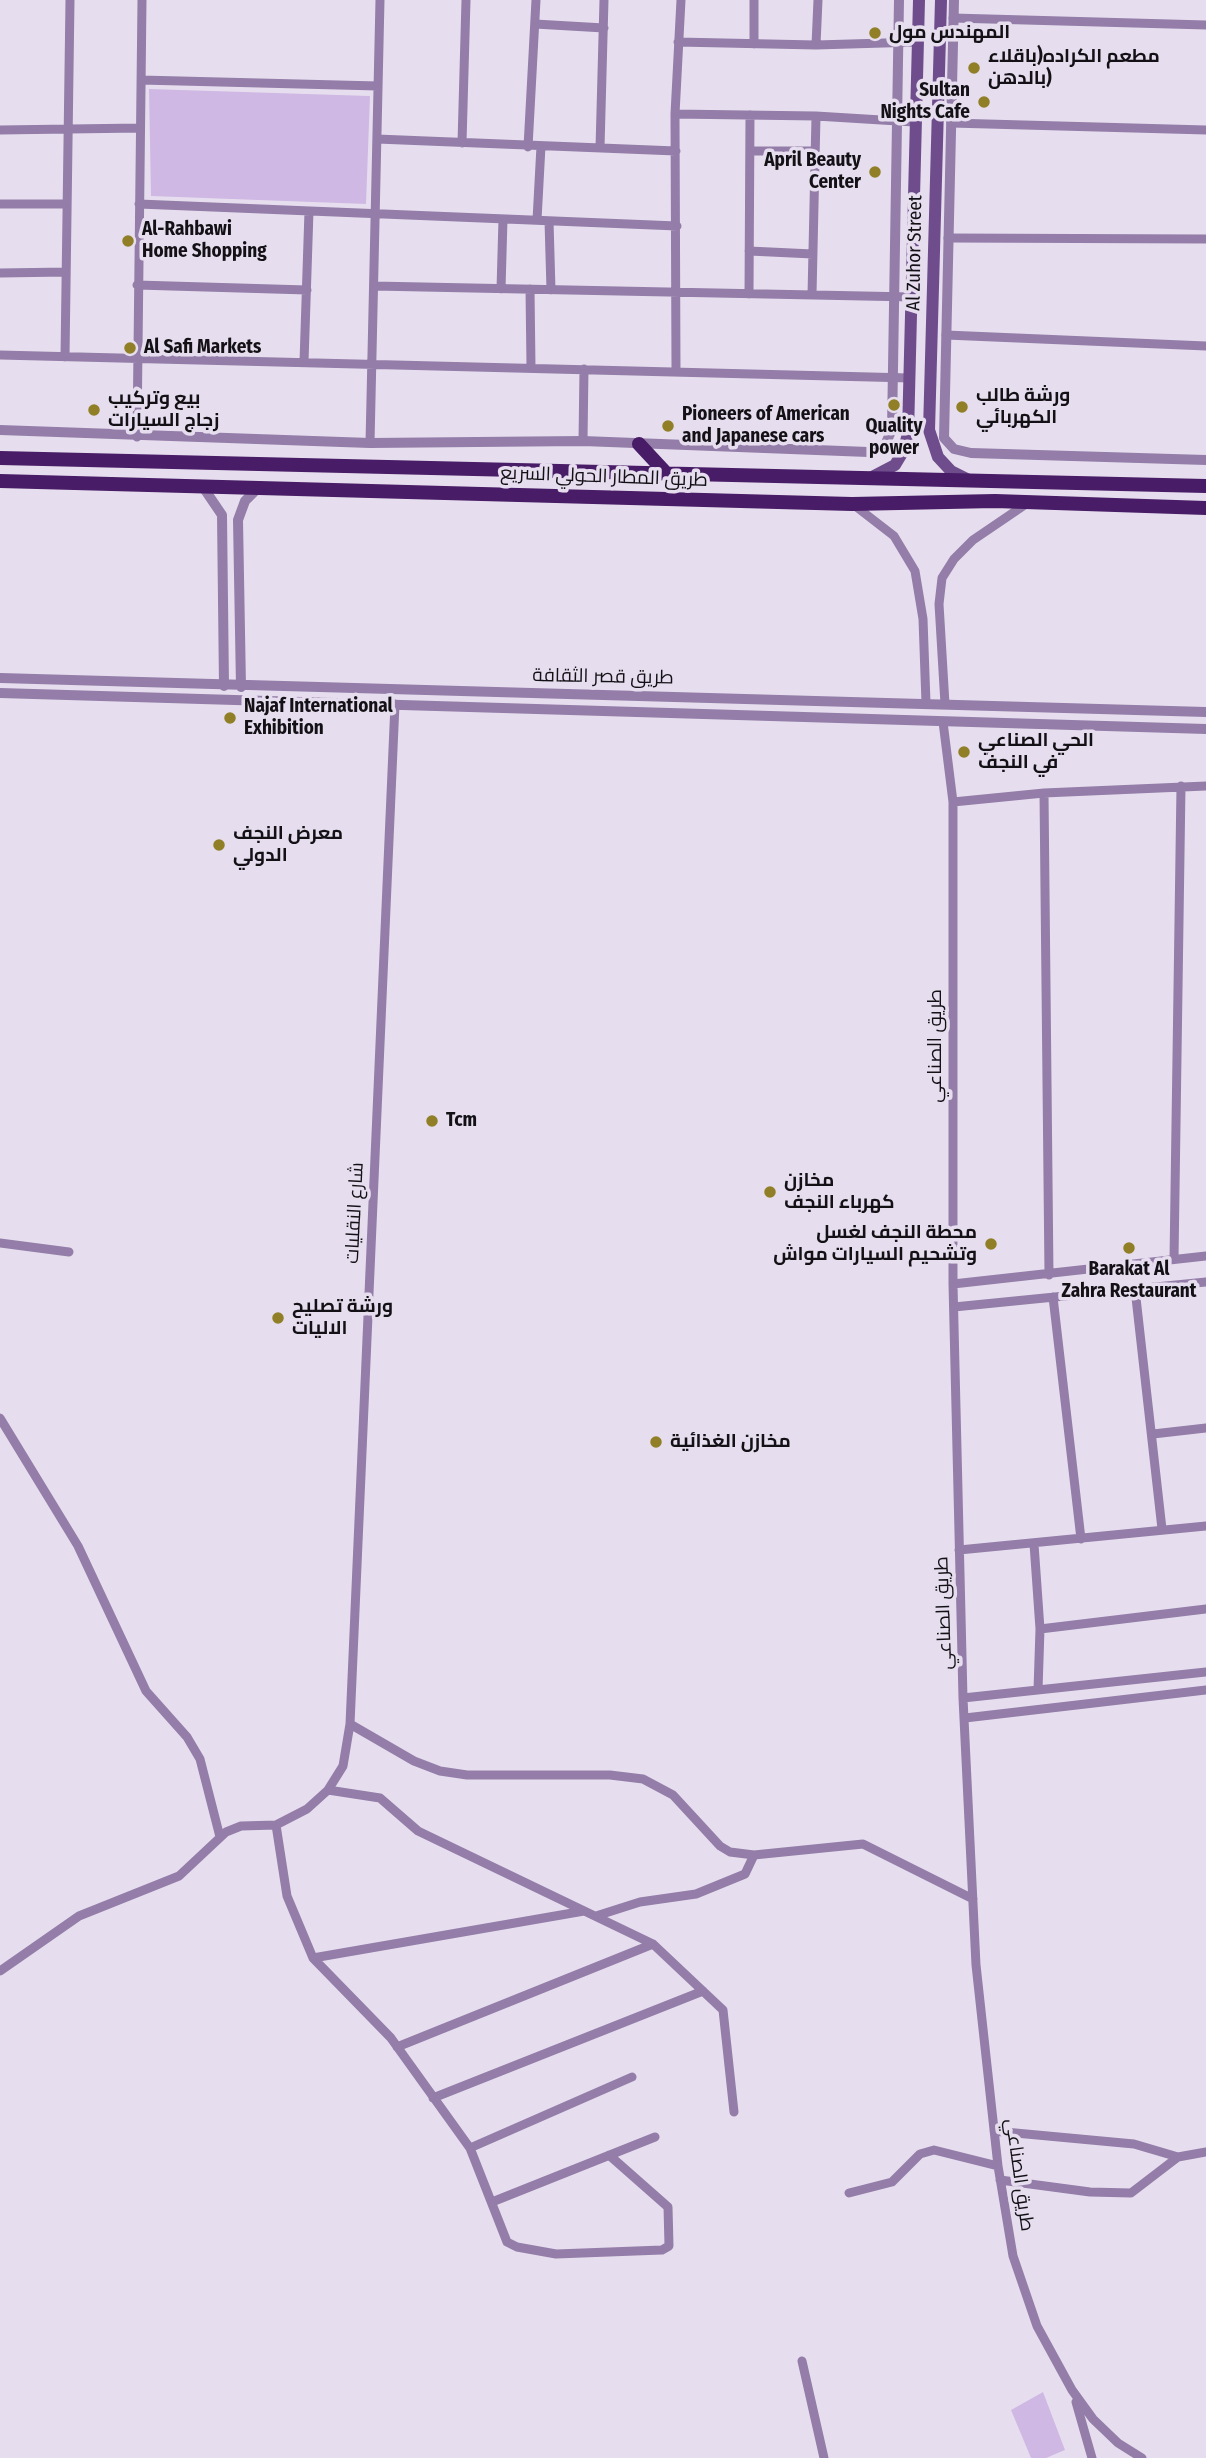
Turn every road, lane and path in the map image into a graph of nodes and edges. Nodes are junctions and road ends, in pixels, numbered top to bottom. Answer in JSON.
{"nodes":[{"id":1,"x":70,"y":0,"type":"edge"},
{"id":2,"x":142,"y":0,"type":"edge"},
{"id":3,"x":380,"y":0,"type":"edge"},
{"id":4,"x":466,"y":0,"type":"edge"},
{"id":5,"x":536,"y":0,"type":"edge"},
{"id":6,"x":604,"y":0,"type":"edge"},
{"id":7,"x":681,"y":0,"type":"edge"},
{"id":8,"x":754,"y":0,"type":"edge"},
{"id":9,"x":818,"y":0,"type":"edge"},
{"id":10,"x":900,"y":0,"type":"edge"},
{"id":11,"x":919,"y":0,"type":"edge"},
{"id":12,"x":941,"y":0,"type":"edge"},
{"id":13,"x":954,"y":0,"type":"edge"},
{"id":14,"x":953,"y":18,"type":"junction"},
{"id":15,"x":535,"y":23,"type":"junction"},
{"id":16,"x":1206,"y":25,"type":"edge"},
{"id":17,"x":604,"y":28,"type":"junction"},
{"id":18,"x":678,"y":42,"type":"junction"},
{"id":19,"x":918,"y":42,"type":"junction"},
{"id":20,"x":898,"y":43,"type":"junction"},
{"id":21,"x":754,"y":44,"type":"junction"},
{"id":22,"x":816,"y":45,"type":"junction"},
{"id":23,"x":945,"y":75,"type":"junction"},
{"id":24,"x":141,"y":80,"type":"junction"},
{"id":25,"x":378,"y":86,"type":"junction"},
{"id":26,"x":675,"y":114,"type":"junction"},
{"id":27,"x":750,"y":115,"type":"junction"},
{"id":28,"x":816,"y":116,"type":"junction"},
{"id":29,"x":896,"y":121,"type":"junction"},
{"id":30,"x":914,"y":122,"type":"junction"},
{"id":31,"x":951,"y":123,"type":"junction"},
{"id":32,"x":140,"y":128,"type":"junction"},
{"id":33,"x":0,"y":130,"type":"edge"},
{"id":34,"x":1206,"y":130,"type":"edge"},
{"id":35,"x":68,"y":132,"type":"junction"},
{"id":36,"x":377,"y":139,"type":"junction"},
{"id":37,"x":462,"y":143,"type":"junction"},
{"id":38,"x":541,"y":146,"type":"junction"},
{"id":39,"x":528,"y":147,"type":"junction"},
{"id":40,"x":600,"y":148,"type":"junction"},
{"id":41,"x":676,"y":151,"type":"junction"},
{"id":42,"x":750,"y":151,"type":"junction"},
{"id":43,"x":816,"y":151,"type":"junction"},
{"id":44,"x":0,"y":204,"type":"edge"},
{"id":45,"x":67,"y":204,"type":"junction"},
{"id":46,"x":139,"y":204,"type":"junction"},
{"id":47,"x":309,"y":211,"type":"junction"},
{"id":48,"x":376,"y":214,"type":"junction"},
{"id":49,"x":503,"y":219,"type":"junction"},
{"id":50,"x":537,"y":220,"type":"junction"},
{"id":51,"x":549,"y":221,"type":"junction"},
{"id":52,"x":677,"y":226,"type":"junction"},
{"id":53,"x":948,"y":238,"type":"junction"},
{"id":54,"x":934,"y":239,"type":"junction"},
{"id":55,"x":1206,"y":239,"type":"edge"},
{"id":56,"x":913,"y":240,"type":"junction"},
{"id":57,"x":749,"y":251,"type":"junction"},
{"id":58,"x":813,"y":254,"type":"junction"},
{"id":59,"x":66,"y":272,"type":"junction"},
{"id":60,"x":0,"y":273,"type":"edge"},
{"id":61,"x":137,"y":285,"type":"junction"},
{"id":62,"x":374,"y":286,"type":"junction"},
{"id":63,"x":501,"y":289,"type":"junction"},
{"id":64,"x":530,"y":289,"type":"junction"},
{"id":65,"x":934,"y":289,"type":"junction"},
{"id":66,"x":307,"y":290,"type":"junction"},
{"id":67,"x":551,"y":290,"type":"junction"},
{"id":68,"x":676,"y":292,"type":"junction"},
{"id":69,"x":912,"y":293,"type":"junction"},
{"id":70,"x":749,"y":294,"type":"junction"},
{"id":71,"x":812,"y":295,"type":"junction"},
{"id":72,"x":894,"y":297,"type":"junction"},
{"id":73,"x":941,"y":343,"type":"junction"},
{"id":74,"x":1206,"y":346,"type":"edge"},
{"id":75,"x":0,"y":355,"type":"edge"},
{"id":76,"x":65,"y":357,"type":"junction"},
{"id":77,"x":136,"y":358,"type":"junction"},
{"id":78,"x":304,"y":362,"type":"junction"},
{"id":79,"x":372,"y":364,"type":"junction"},
{"id":80,"x":531,"y":367,"type":"junction"},
{"id":81,"x":584,"y":369,"type":"junction"},
{"id":82,"x":676,"y":370,"type":"junction"},
{"id":83,"x":892,"y":377,"type":"junction"},
{"id":84,"x":910,"y":378,"type":"junction"},
{"id":85,"x":0,"y":430,"type":"edge"},
{"id":86,"x":137,"y":437,"type":"junction"},
{"id":87,"x":583,"y":441,"type":"junction"},
{"id":88,"x":370,"y":443,"type":"junction"},
{"id":89,"x":639,"y":444,"type":"junction"},
{"id":90,"x":0,"y":458,"type":"edge"},
{"id":91,"x":1206,"y":460,"type":"edge"},
{"id":92,"x":275,"y":463,"type":"junction"},
{"id":93,"x":330,"y":464,"type":"junction"},
{"id":94,"x":665,"y":472,"type":"junction"},
{"id":95,"x":872,"y":477,"type":"junction"},
{"id":96,"x":0,"y":481,"type":"edge"},
{"id":97,"x":978,"y":482,"type":"junction"},
{"id":98,"x":1206,"y":486,"type":"edge"},
{"id":99,"x":204,"y":487,"type":"junction"},
{"id":100,"x":274,"y":487,"type":"junction"},
{"id":101,"x":258,"y":488,"type":"junction"},
{"id":102,"x":325,"y":489,"type":"junction"},
{"id":103,"x":1028,"y":502,"type":"junction"},
{"id":104,"x":852,"y":504,"type":"junction"},
{"id":105,"x":1206,"y":508,"type":"edge"},
{"id":106,"x":240,"y":512,"type":"junction"},
{"id":107,"x":222,"y":515,"type":"junction"},
{"id":108,"x":0,"y":678,"type":"edge"},
{"id":109,"x":223,"y":686,"type":"junction"},
{"id":110,"x":241,"y":687,"type":"junction"},
{"id":111,"x":0,"y":693,"type":"edge"},
{"id":112,"x":783,"y":699,"type":"junction"},
{"id":113,"x":926,"y":703,"type":"junction"},
{"id":114,"x":395,"y":704,"type":"junction"},
{"id":115,"x":945,"y":704,"type":"junction"},
{"id":116,"x":980,"y":705,"type":"junction"},
{"id":117,"x":1206,"y":712,"type":"edge"},
{"id":118,"x":785,"y":717,"type":"junction"},
{"id":119,"x":943,"y":722,"type":"junction"},
{"id":120,"x":979,"y":723,"type":"junction"},
{"id":121,"x":1206,"y":729,"type":"edge"},
{"id":122,"x":1181,"y":786,"type":"junction"},
{"id":123,"x":1206,"y":786,"type":"edge"},
{"id":124,"x":1044,"y":793,"type":"junction"},
{"id":125,"x":953,"y":802,"type":"junction"},
{"id":126,"x":0,"y":1244,"type":"edge"},
{"id":127,"x":69,"y":1251,"type":"dead end"},
{"id":128,"x":1206,"y":1256,"type":"edge"},
{"id":129,"x":1174,"y":1259,"type":"junction"},
{"id":130,"x":1049,"y":1275,"type":"junction"},
{"id":131,"x":1206,"y":1283,"type":"edge"},
{"id":132,"x":953,"y":1284,"type":"junction"},
{"id":133,"x":1135,"y":1289,"type":"junction"},
{"id":134,"x":1053,"y":1297,"type":"junction"},
{"id":135,"x":954,"y":1307,"type":"junction"},
{"id":136,"x":0,"y":1418,"type":"edge"},
{"id":137,"x":1206,"y":1429,"type":"edge"},
{"id":138,"x":1153,"y":1434,"type":"junction"},
{"id":139,"x":1206,"y":1526,"type":"edge"},
{"id":140,"x":1162,"y":1529,"type":"junction"},
{"id":141,"x":1081,"y":1539,"type":"junction"},
{"id":142,"x":1034,"y":1544,"type":"junction"},
{"id":143,"x":959,"y":1550,"type":"junction"},
{"id":144,"x":1206,"y":1609,"type":"edge"},
{"id":145,"x":1040,"y":1629,"type":"junction"},
{"id":146,"x":1206,"y":1672,"type":"edge"},
{"id":147,"x":1184,"y":1674,"type":"junction"},
{"id":148,"x":1038,"y":1690,"type":"junction"},
{"id":149,"x":1206,"y":1690,"type":"edge"},
{"id":150,"x":1186,"y":1693,"type":"junction"},
{"id":151,"x":963,"y":1698,"type":"junction"},
{"id":152,"x":965,"y":1718,"type":"junction"},
{"id":153,"x":350,"y":1724,"type":"junction"},
{"id":154,"x":328,"y":1790,"type":"junction"},
{"id":155,"x":276,"y":1825,"type":"junction"},
{"id":156,"x":220,"y":1837,"type":"junction"},
{"id":157,"x":754,"y":1855,"type":"junction"},
{"id":158,"x":973,"y":1899,"type":"junction"},
{"id":159,"x":585,"y":1911,"type":"junction"},
{"id":160,"x":596,"y":1916,"type":"junction"},
{"id":161,"x":653,"y":1944,"type":"junction"},
{"id":162,"x":313,"y":1958,"type":"junction"},
{"id":163,"x":0,"y":1971,"type":"edge"},
{"id":164,"x":703,"y":1991,"type":"junction"},
{"id":165,"x":397,"y":2047,"type":"junction"},
{"id":166,"x":632,"y":2077,"type":"dead end"},
{"id":167,"x":433,"y":2098,"type":"junction"},
{"id":168,"x":734,"y":2112,"type":"dead end"},
{"id":169,"x":994,"y":2131,"type":"junction"},
{"id":170,"x":655,"y":2137,"type":"dead end"},
{"id":171,"x":470,"y":2148,"type":"junction"},
{"id":172,"x":1206,"y":2152,"type":"edge"},
{"id":173,"x":609,"y":2155,"type":"junction"},
{"id":174,"x":1178,"y":2157,"type":"junction"},
{"id":175,"x":998,"y":2166,"type":"junction"},
{"id":176,"x":1000,"y":2180,"type":"junction"},
{"id":177,"x":849,"y":2193,"type":"dead end"},
{"id":178,"x":492,"y":2202,"type":"junction"},
{"id":179,"x":802,"y":2361,"type":"dead end"},
{"id":180,"x":1072,"y":2390,"type":"junction"},
{"id":181,"x":824,"y":2458,"type":"edge"},
{"id":182,"x":1092,"y":2458,"type":"edge"},
{"id":183,"x":1142,"y":2458,"type":"edge"}],
"edges":[{"from":1,"to":35,"type":"street"},
{"from":2,"to":24,"type":"street"},
{"from":3,"to":25,"type":"street"},
{"from":4,"to":37,"type":"street"},
{"from":5,"to":15,"type":"street"},
{"from":6,"to":17,"type":"street"},
{"from":7,"to":18,"type":"street"},
{"from":8,"to":21,"type":"street"},
{"from":9,"to":22,"type":"street"},
{"from":10,"to":20,"type":"street"},
{"from":11,"to":19,"type":"main road","name":"Al Zuhor Street"},
{"from":12,"to":23,"type":"main road","name":"Al Zuhor Street"},
{"from":13,"to":14,"type":"street"},
{"from":14,"to":16,"type":"street"},
{"from":14,"to":23,"type":"street"},
{"from":15,"to":17,"type":"street"},
{"from":15,"to":39,"type":"street"},
{"from":17,"to":40,"type":"street"},
{"from":18,"to":21,"type":"street"},
{"from":18,"to":26,"type":"street"},
{"from":19,"to":20,"type":"street"},
{"from":19,"to":30,"type":"main road","name":"Al Zuhor Street"},
{"from":20,"to":22,"type":"street"},
{"from":20,"to":29,"type":"street"},
{"from":21,"to":22,"type":"street"},
{"from":23,"to":31,"type":"street"},
{"from":23,"to":54,"type":"main road","name":"Al Zuhor Street"},
{"from":24,"to":25,"type":"street"},
{"from":24,"to":32,"type":"street"},
{"from":25,"to":36,"type":"street"},
{"from":26,"to":27,"type":"street"},
{"from":26,"to":41,"type":"street"},
{"from":27,"to":28,"type":"street"},
{"from":27,"to":42,"type":"street"},
{"from":28,"to":29,"type":"street"},
{"from":28,"to":43,"type":"street"},
{"from":29,"to":30,"type":"street"},
{"from":29,"to":72,"type":"street"},
{"from":30,"to":56,"type":"main road","name":"Al Zuhor Street"},
{"from":31,"to":34,"type":"street"},
{"from":31,"to":53,"type":"street"},
{"from":32,"to":35,"type":"street"},
{"from":32,"to":46,"type":"street"},
{"from":33,"to":35,"type":"street"},
{"from":35,"to":45,"type":"street"},
{"from":36,"to":37,"type":"street"},
{"from":36,"to":48,"type":"street"},
{"from":37,"to":39,"type":"street"},
{"from":38,"to":39,"type":"street"},
{"from":38,"to":40,"type":"street"},
{"from":38,"to":50,"type":"street"},
{"from":40,"to":41,"type":"street"},
{"from":41,"to":52,"type":"street"},
{"from":42,"to":43,"type":"street"},
{"from":42,"to":57,"type":"street"},
{"from":43,"to":58,"type":"street"},
{"from":44,"to":45,"type":"street"},
{"from":45,"to":59,"type":"street"},
{"from":46,"to":47,"type":"street"},
{"from":46,"to":61,"type":"street"},
{"from":47,"to":48,"type":"street"},
{"from":47,"to":66,"type":"street"},
{"from":48,"to":49,"type":"street"},
{"from":48,"to":62,"type":"street"},
{"from":49,"to":50,"type":"street"},
{"from":49,"to":63,"type":"street"},
{"from":50,"to":51,"type":"street"},
{"from":51,"to":52,"type":"street"},
{"from":51,"to":67,"type":"street"},
{"from":52,"to":68,"type":"street"},
{"from":53,"to":55,"type":"street"},
{"from":53,"to":73,"type":"street"},
{"from":54,"to":56,"type":"main road"},
{"from":54,"to":65,"type":"main road","name":"Al Zuhor Street"},
{"from":56,"to":69,"type":"main road","name":"Al Zuhor Street"},
{"from":57,"to":58,"type":"street"},
{"from":57,"to":70,"type":"street"},
{"from":58,"to":71,"type":"street"},
{"from":59,"to":60,"type":"street"},
{"from":59,"to":76,"type":"street"},
{"from":61,"to":66,"type":"street"},
{"from":61,"to":77,"type":"street"},
{"from":62,"to":63,"type":"street"},
{"from":62,"to":79,"type":"street"},
{"from":63,"to":64,"type":"street"},
{"from":64,"to":67,"type":"street"},
{"from":64,"to":80,"type":"street"},
{"from":65,"to":69,"type":"main road"},
{"from":65,"to":73,"type":"main road","name":"Al Zuhor Street"},
{"from":66,"to":78,"type":"street"},
{"from":67,"to":68,"type":"street"},
{"from":68,"to":70,"type":"street"},
{"from":68,"to":82,"type":"street"},
{"from":69,"to":72,"type":"street"},
{"from":69,"to":84,"type":"main road","name":"Al Zuhor Street"},
{"from":70,"to":71,"type":"street"},
{"from":71,"to":72,"type":"street"},
{"from":72,"to":83,"type":"street"},
{"from":73,"to":74,"type":"street"},
{"from":73,"to":91,"type":"street"},
{"from":73,"to":97,"type":"main road","name":"Al Zuhor Street"},
{"from":75,"to":76,"type":"street"},
{"from":76,"to":77,"type":"street"},
{"from":77,"to":78,"type":"street"},
{"from":77,"to":86,"type":"street"},
{"from":78,"to":79,"type":"street"},
{"from":79,"to":80,"type":"street"},
{"from":79,"to":88,"type":"street"},
{"from":80,"to":81,"type":"street"},
{"from":81,"to":82,"type":"street"},
{"from":81,"to":87,"type":"street"},
{"from":82,"to":83,"type":"street"},
{"from":83,"to":84,"type":"street"},
{"from":83,"to":89,"type":"street"},
{"from":84,"to":95,"type":"main road","name":"Al Zuhor Street"},
{"from":85,"to":86,"type":"street"},
{"from":86,"to":88,"type":"street"},
{"from":87,"to":88,"type":"street"},
{"from":87,"to":89,"type":"street"},
{"from":89,"to":94,"type":"highway"},
{"from":90,"to":92,"type":"highway","name":"طريق المطار الحولي السريع"},
{"from":92,"to":93,"type":"highway","name":"طريق المطار الحولي السريع"},
{"from":92,"to":100,"type":"highway"},
{"from":93,"to":94,"type":"highway","name":"طريق المطار الحولي السريع"},
{"from":93,"to":102,"type":"highway"},
{"from":94,"to":95,"type":"highway","name":"طريق المطار الحولي السريع"},
{"from":95,"to":97,"type":"highway","name":"طريق المطار الحولي السريع"},
{"from":96,"to":99,"type":"highway","name":"طريق المطار الحولي السريع"},
{"from":97,"to":98,"type":"highway","name":"طريق المطار الحولي السريع"},
{"from":99,"to":101,"type":"highway","name":"طريق المطار الحولي السريع"},
{"from":99,"to":107,"type":"street"},
{"from":100,"to":101,"type":"highway","name":"طريق المطار الحولي السريع"},
{"from":100,"to":102,"type":"highway","name":"طريق المطار الحولي السريع"},
{"from":101,"to":106,"type":"street"},
{"from":102,"to":104,"type":"highway","name":"طريق المطار الحولي السريع"},
{"from":103,"to":104,"type":"highway","name":"طريق المطار الحولي السريع"},
{"from":103,"to":105,"type":"highway","name":"طريق المطار الحولي السريع"},
{"from":103,"to":115,"type":"street"},
{"from":104,"to":113,"type":"street"},
{"from":106,"to":107,"type":"street"},
{"from":106,"to":110,"type":"street"},
{"from":107,"to":109,"type":"street"},
{"from":108,"to":109,"type":"street","name":"طريق قصر الثقافة"},
{"from":109,"to":110,"type":"street","name":"طريق قصر الثقافة"},
{"from":110,"to":112,"type":"street","name":"طريق قصر الثقافة"},
{"from":111,"to":114,"type":"street","name":"طريق قصر الثقافة"},
{"from":112,"to":113,"type":"street","name":"طريق قصر الثقافة"},
{"from":112,"to":118,"type":"street"},
{"from":113,"to":115,"type":"street","name":"طريق قصر الثقافة"},
{"from":114,"to":118,"type":"street","name":"طريق قصر الثقافة"},
{"from":114,"to":153,"type":"street","name":"شارع النقليات"},
{"from":115,"to":116,"type":"street","name":"طريق قصر الثقافة"},
{"from":116,"to":117,"type":"street","name":"طريق قصر الثقافة"},
{"from":116,"to":120,"type":"street"},
{"from":118,"to":119,"type":"street","name":"طريق قصر الثقافة"},
{"from":119,"to":120,"type":"street","name":"طريق قصر الثقافة"},
{"from":119,"to":125,"type":"street","name":"طريق الصناعي"},
{"from":120,"to":121,"type":"street","name":"طريق قصر الثقافة"},
{"from":122,"to":123,"type":"street"},
{"from":122,"to":124,"type":"street"},
{"from":122,"to":129,"type":"street"},
{"from":124,"to":125,"type":"street"},
{"from":124,"to":130,"type":"street"},
{"from":125,"to":132,"type":"street","name":"طريق الصناعي"},
{"from":126,"to":127,"type":"street"},
{"from":128,"to":129,"type":"street"},
{"from":129,"to":130,"type":"street"},
{"from":130,"to":132,"type":"street"},
{"from":131,"to":133,"type":"street"},
{"from":132,"to":135,"type":"street","name":"طريق الصناعي"},
{"from":133,"to":134,"type":"street"},
{"from":133,"to":138,"type":"street"},
{"from":134,"to":135,"type":"street"},
{"from":134,"to":141,"type":"street"},
{"from":135,"to":143,"type":"street","name":"طريق الصناعي"},
{"from":136,"to":156,"type":"street"},
{"from":137,"to":138,"type":"street"},
{"from":138,"to":140,"type":"street"},
{"from":139,"to":140,"type":"street"},
{"from":140,"to":141,"type":"street"},
{"from":141,"to":142,"type":"street"},
{"from":142,"to":143,"type":"street"},
{"from":142,"to":145,"type":"street"},
{"from":143,"to":151,"type":"street","name":"طريق الصناعي"},
{"from":144,"to":145,"type":"street"},
{"from":145,"to":148,"type":"street"},
{"from":146,"to":147,"type":"street"},
{"from":147,"to":148,"type":"street"},
{"from":147,"to":150,"type":"street"},
{"from":148,"to":151,"type":"street"},
{"from":149,"to":150,"type":"street"},
{"from":150,"to":152,"type":"street"},
{"from":151,"to":152,"type":"street","name":"طريق الصناعي"},
{"from":152,"to":158,"type":"street","name":"طريق الصناعي"},
{"from":153,"to":154,"type":"street","name":"شارع النقليات"},
{"from":153,"to":157,"type":"street"},
{"from":154,"to":155,"type":"street"},
{"from":154,"to":159,"type":"street"},
{"from":155,"to":156,"type":"street"},
{"from":155,"to":162,"type":"street"},
{"from":156,"to":163,"type":"street"},
{"from":157,"to":158,"type":"street"},
{"from":157,"to":160,"type":"street"},
{"from":158,"to":169,"type":"street","name":"طريق الصناعي"},
{"from":159,"to":160,"type":"street"},
{"from":159,"to":162,"type":"street"},
{"from":160,"to":161,"type":"street"},
{"from":161,"to":164,"type":"street"},
{"from":161,"to":165,"type":"street"},
{"from":162,"to":165,"type":"street"},
{"from":164,"to":167,"type":"street"},
{"from":164,"to":168,"type":"street"},
{"from":165,"to":167,"type":"street"},
{"from":166,"to":171,"type":"street"},
{"from":167,"to":171,"type":"street"},
{"from":169,"to":174,"type":"street"},
{"from":169,"to":175,"type":"street","name":"طريق الصناعي"},
{"from":170,"to":173,"type":"street"},
{"from":171,"to":178,"type":"street"},
{"from":172,"to":174,"type":"street"},
{"from":173,"to":178,"type":"street"},
{"from":173,"to":178,"type":"street"},
{"from":174,"to":176,"type":"street"},
{"from":175,"to":176,"type":"street","name":"طريق الصناعي"},
{"from":175,"to":177,"type":"street"},
{"from":176,"to":180,"type":"street","name":"طريق الصناعي"},
{"from":179,"to":181,"type":"street"},
{"from":180,"to":182,"type":"street"},
{"from":180,"to":183,"type":"street","name":"طريق الصناعي"}]}
